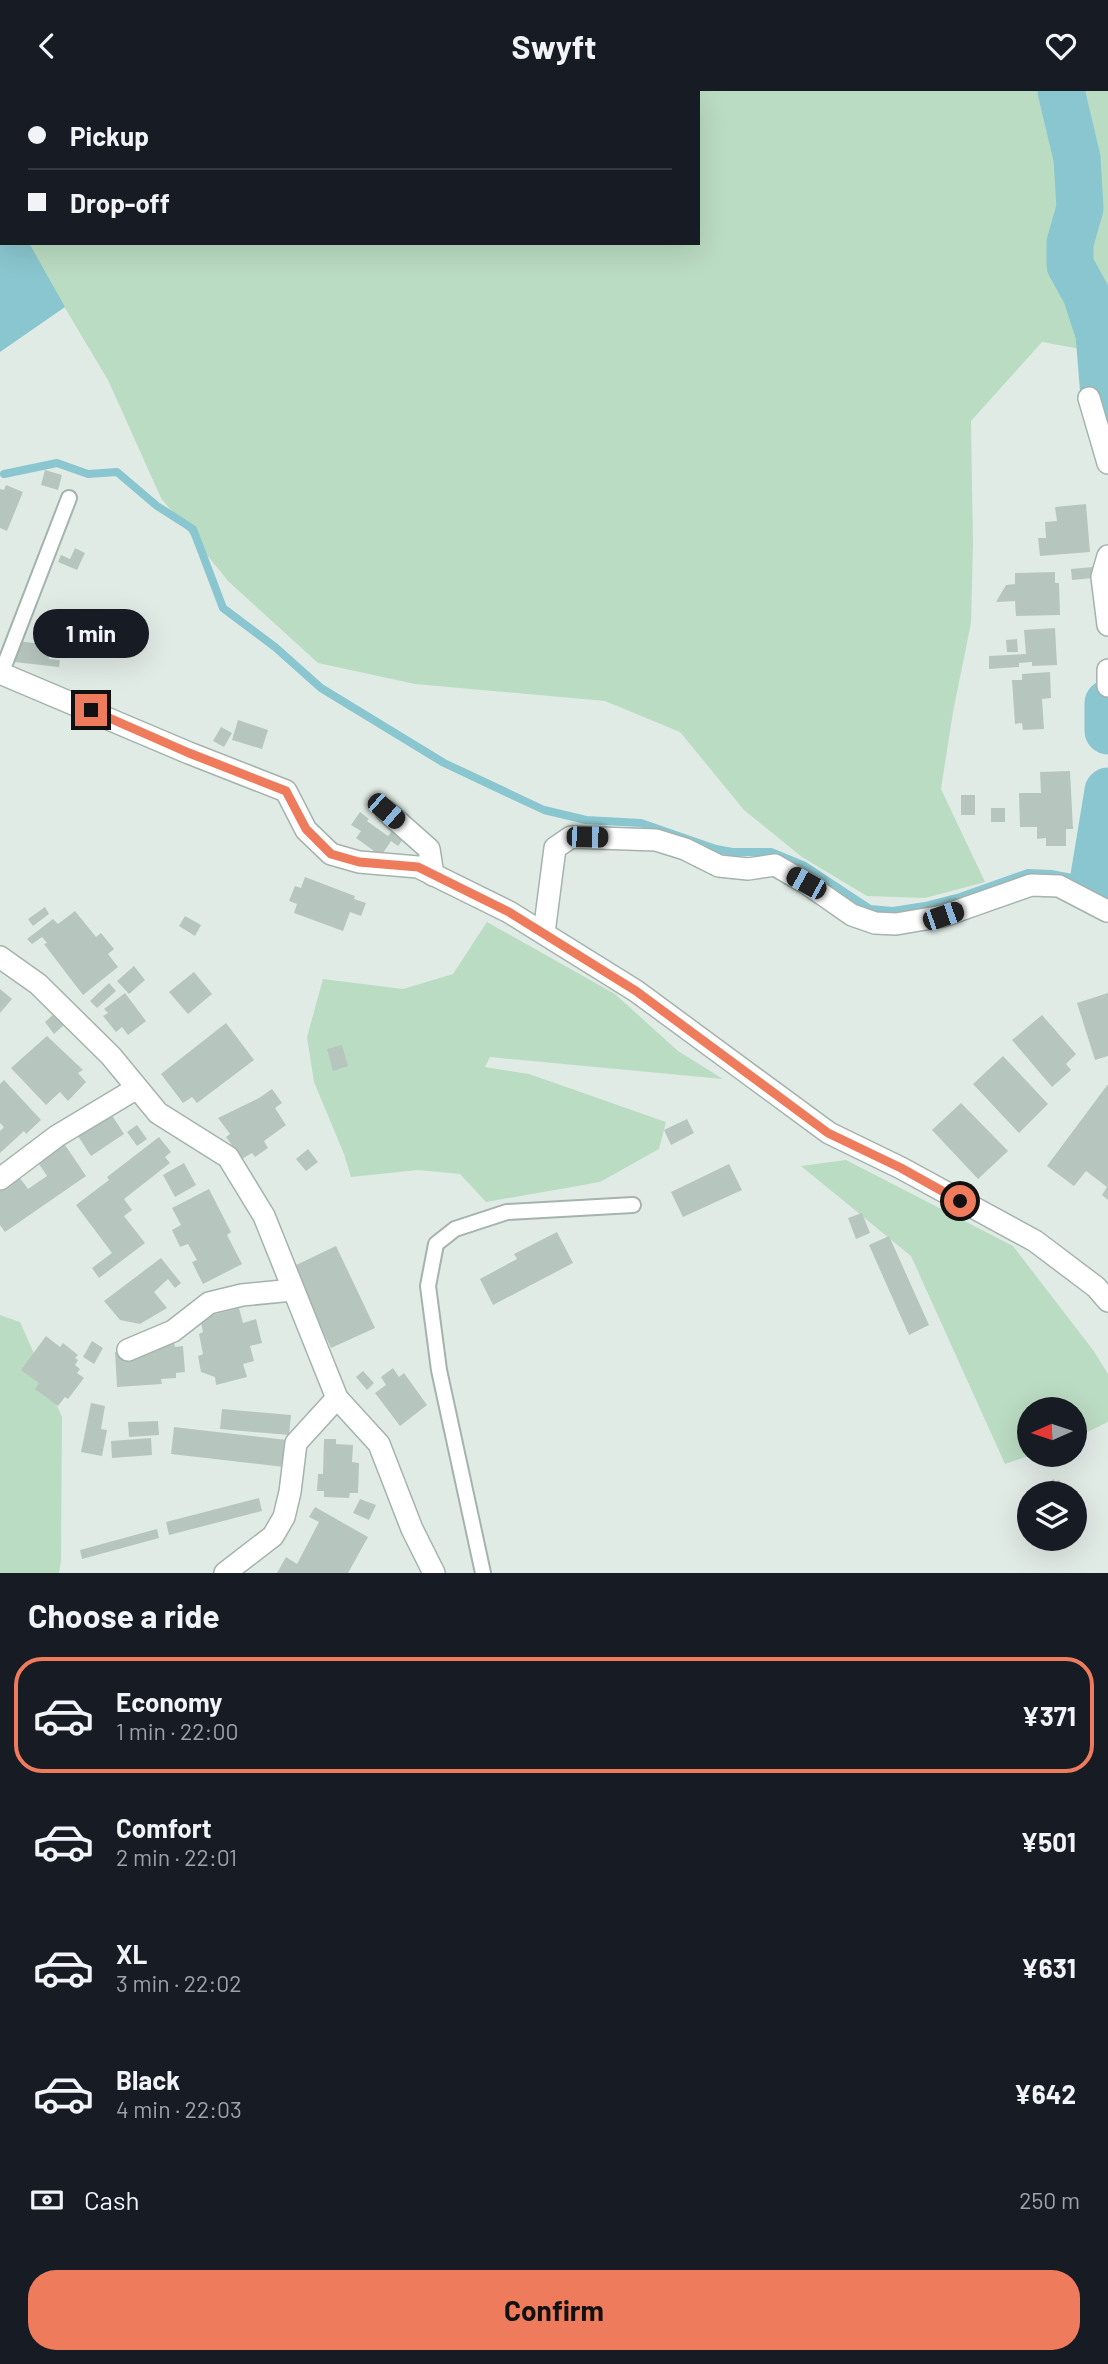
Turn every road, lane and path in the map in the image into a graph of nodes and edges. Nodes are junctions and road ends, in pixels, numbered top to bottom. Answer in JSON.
{"nodes":[{"id":1,"x":1089,"y":398,"type":"dead end"},
{"id":2,"x":1108,"y":463,"type":"edge"},
{"id":3,"x":69,"y":498,"type":"dead end"},
{"id":4,"x":1108,"y":556,"type":"edge"},
{"id":5,"x":1108,"y":625,"type":"edge"},
{"id":6,"x":1108,"y":670,"type":"edge"},
{"id":7,"x":1,"y":673,"type":"edge"},
{"id":8,"x":1108,"y":686,"type":"edge"},
{"id":9,"x":386,"y":811,"type":"dead end"},
{"id":10,"x":433,"y":875,"type":"junction"},
{"id":11,"x":1108,"y":910,"type":"edge"},
{"id":12,"x":544,"y":933,"type":"junction"},
{"id":13,"x":0,"y":957,"type":"edge"},
{"id":14,"x":138,"y":1088,"type":"junction"},
{"id":15,"x":0,"y":1179,"type":"edge"},
{"id":16,"x":633,"y":1205,"type":"dead end"},
{"id":17,"x":293,"y":1290,"type":"junction"},
{"id":18,"x":1108,"y":1301,"type":"edge"},
{"id":19,"x":128,"y":1350,"type":"dead end"},
{"id":20,"x":337,"y":1398,"type":"junction"},
{"id":21,"x":226,"y":1573,"type":"edge"},
{"id":22,"x":434,"y":1573,"type":"edge"},
{"id":23,"x":483,"y":1573,"type":"edge"}],
"edges":[{"from":1,"to":2,"type":"street"},
{"from":3,"to":7,"type":"lane"},
{"from":4,"to":5,"type":"street"},
{"from":6,"to":8,"type":"street"},
{"from":7,"to":10,"type":"street"},
{"from":9,"to":10,"type":"street"},
{"from":10,"to":12,"type":"street"},
{"from":11,"to":12,"type":"street"},
{"from":12,"to":18,"type":"street"},
{"from":13,"to":14,"type":"street"},
{"from":14,"to":15,"type":"street"},
{"from":14,"to":17,"type":"street"},
{"from":16,"to":23,"type":"lane"},
{"from":17,"to":19,"type":"street"},
{"from":17,"to":20,"type":"street"},
{"from":20,"to":21,"type":"street"},
{"from":20,"to":22,"type":"street"}]}
